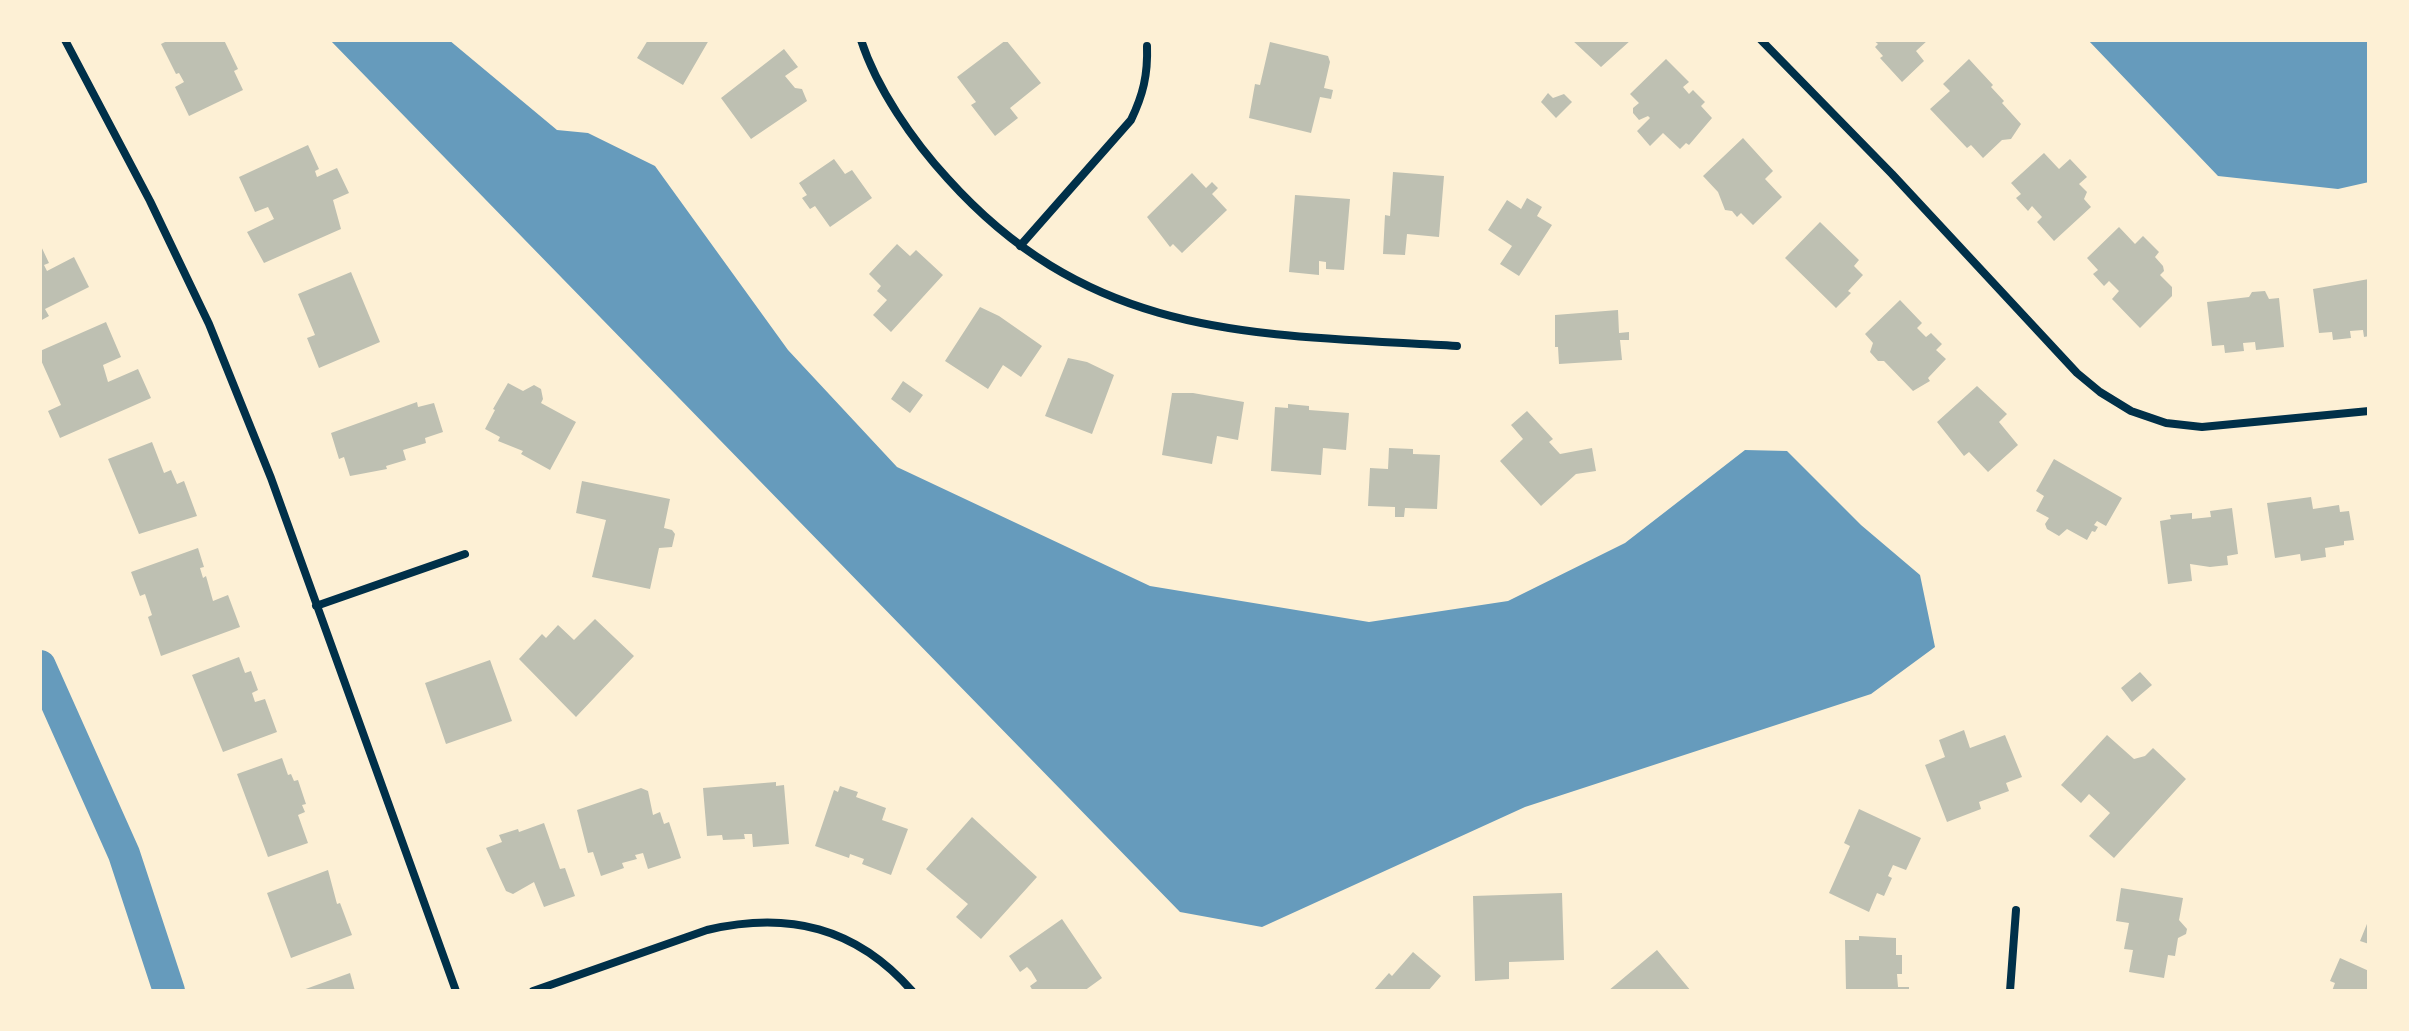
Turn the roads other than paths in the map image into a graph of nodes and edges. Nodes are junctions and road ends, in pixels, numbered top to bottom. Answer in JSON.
{"nodes":[{"id":1,"x":65,"y":40,"type":"edge"},
{"id":2,"x":861,"y":40,"type":"edge"},
{"id":3,"x":1761,"y":40,"type":"edge"},
{"id":4,"x":1147,"y":46,"type":"dead end"},
{"id":5,"x":1020,"y":246,"type":"junction"},
{"id":6,"x":1457,"y":346,"type":"dead end"},
{"id":7,"x":2369,"y":411,"type":"edge"},
{"id":8,"x":465,"y":554,"type":"dead end"},
{"id":9,"x":316,"y":606,"type":"junction"},
{"id":10,"x":2016,"y":910,"type":"dead end"},
{"id":11,"x":456,"y":991,"type":"edge"},
{"id":12,"x":533,"y":991,"type":"edge"},
{"id":13,"x":912,"y":991,"type":"edge"},
{"id":14,"x":2010,"y":991,"type":"edge"}],
"edges":[{"from":1,"to":9,"type":"street"},
{"from":2,"to":5,"type":"street"},
{"from":3,"to":7,"type":"street"},
{"from":4,"to":5,"type":"street"},
{"from":5,"to":6,"type":"street"},
{"from":8,"to":9,"type":"street"},
{"from":9,"to":11,"type":"street"},
{"from":10,"to":14,"type":"street"},
{"from":12,"to":13,"type":"street"}]}
